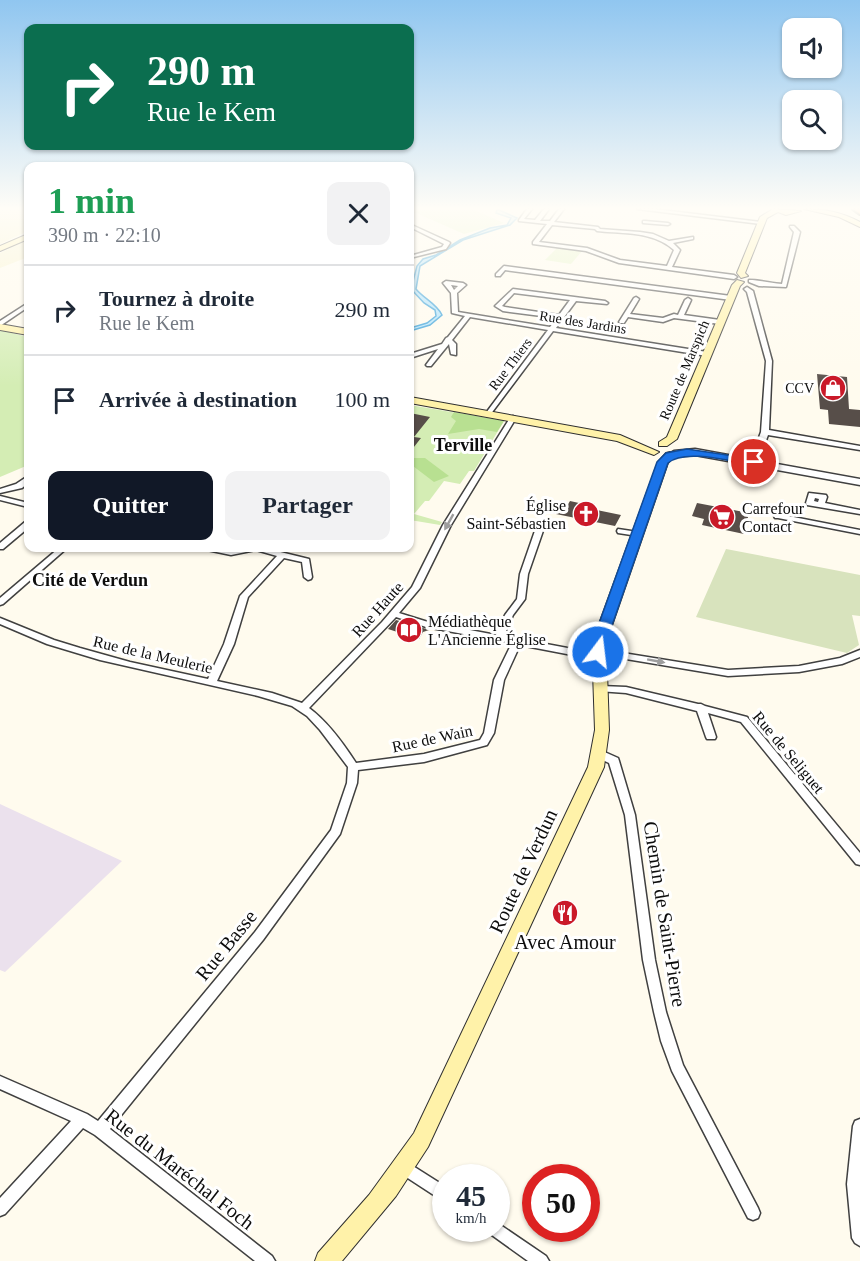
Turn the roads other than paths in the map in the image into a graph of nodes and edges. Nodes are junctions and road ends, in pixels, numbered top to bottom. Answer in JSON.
{"nodes":[{"id":1,"x":673,"y":268,"type":"edge"},
{"id":2,"x":743,"y":268,"type":"edge"},
{"id":3,"x":788,"y":268,"type":"edge"},
{"id":4,"x":498,"y":275,"type":"dead end"},
{"id":5,"x":743,"y":281,"type":"junction"},
{"id":6,"x":453,"y":293,"type":"dead end"},
{"id":7,"x":731,"y":298,"type":"junction"},
{"id":8,"x":574,"y":299,"type":"junction"},
{"id":9,"x":636,"y":299,"type":"dead end"},
{"id":10,"x":688,"y":300,"type":"dead end"},
{"id":11,"x":605,"y":303,"type":"dead end"},
{"id":12,"x":24,"y":308,"type":"edge"},
{"id":13,"x":626,"y":315,"type":"junction"},
{"id":14,"x":468,"y":316,"type":"junction"},
{"id":15,"x":680,"y":317,"type":"junction"},
{"id":16,"x":560,"y":318,"type":"junction"},
{"id":17,"x":622,"y":322,"type":"dead end"},
{"id":18,"x":720,"y":322,"type":"junction"},
{"id":19,"x":0,"y":325,"type":"edge"},
{"id":20,"x":551,"y":329,"type":"junction"},
{"id":21,"x":24,"y":331,"type":"edge"},
{"id":22,"x":448,"y":339,"type":"junction"},
{"id":23,"x":442,"y":346,"type":"junction"},
{"id":24,"x":454,"y":354,"type":"dead end"},
{"id":25,"x":707,"y":354,"type":"junction"},
{"id":26,"x":414,"y":355,"type":"edge"},
{"id":27,"x":429,"y":364,"type":"dead end"},
{"id":28,"x":414,"y":401,"type":"edge"},
{"id":29,"x":488,"y":414,"type":"junction"},
{"id":30,"x":513,"y":418,"type":"junction"},
{"id":31,"x":765,"y":432,"type":"junction"},
{"id":32,"x":860,"y":448,"type":"edge"},
{"id":33,"x":668,"y":450,"type":"junction"},
{"id":34,"x":754,"y":462,"type":"junction"},
{"id":35,"x":24,"y":482,"type":"edge"},
{"id":36,"x":860,"y":482,"type":"edge"},
{"id":37,"x":0,"y":491,"type":"edge"},
{"id":38,"x":0,"y":498,"type":"edge"},
{"id":39,"x":24,"y":504,"type":"edge"},
{"id":40,"x":821,"y":505,"type":"dead end"},
{"id":41,"x":860,"y":512,"type":"edge"},
{"id":42,"x":778,"y":516,"type":"dead end"},
{"id":43,"x":541,"y":525,"type":"dead end"},
{"id":44,"x":24,"y":527,"type":"edge"},
{"id":45,"x":621,"y":531,"type":"dead end"},
{"id":46,"x":860,"y":532,"type":"edge"},
{"id":47,"x":638,"y":534,"type":"junction"},
{"id":48,"x":0,"y":547,"type":"edge"},
{"id":49,"x":58,"y":552,"type":"edge"},
{"id":50,"x":224,"y":552,"type":"edge"},
{"id":51,"x":239,"y":552,"type":"edge"},
{"id":52,"x":271,"y":552,"type":"edge"},
{"id":53,"x":282,"y":555,"type":"junction"},
{"id":54,"x":308,"y":578,"type":"dead end"},
{"id":55,"x":0,"y":602,"type":"edge"},
{"id":56,"x":394,"y":614,"type":"junction"},
{"id":57,"x":0,"y":621,"type":"edge"},
{"id":58,"x":499,"y":638,"type":"junction"},
{"id":59,"x":517,"y":642,"type":"junction"},
{"id":60,"x":860,"y":653,"type":"edge"},
{"id":61,"x":598,"y":655,"type":"junction"},
{"id":62,"x":211,"y":683,"type":"junction"},
{"id":63,"x":601,"y":689,"type":"junction"},
{"id":64,"x":700,"y":707,"type":"junction"},
{"id":65,"x":303,"y":708,"type":"junction"},
{"id":66,"x":711,"y":737,"type":"dead end"},
{"id":67,"x":600,"y":754,"type":"junction"},
{"id":68,"x":353,"y":767,"type":"junction"},
{"id":69,"x":860,"y":861,"type":"edge"},
{"id":70,"x":0,"y":1082,"type":"edge"},
{"id":71,"x":82,"y":1119,"type":"junction"},
{"id":72,"x":860,"y":1126,"type":"edge"},
{"id":73,"x":100,"y":1130,"type":"junction"},
{"id":74,"x":405,"y":1168,"type":"junction"},
{"id":75,"x":432,"y":1186,"type":"edge"},
{"id":76,"x":0,"y":1209,"type":"edge"},
{"id":77,"x":753,"y":1214,"type":"dead end"},
{"id":78,"x":860,"y":1238,"type":"edge"},
{"id":79,"x":510,"y":1239,"type":"edge"},
{"id":80,"x":267,"y":1261,"type":"edge"},
{"id":81,"x":326,"y":1261,"type":"edge"},
{"id":82,"x":541,"y":1261,"type":"edge"}],
"edges":[{"from":1,"to":5,"type":"street"},
{"from":2,"to":5,"type":"main road","name":"Route de Marspich"},
{"from":3,"to":5,"type":"street"},
{"from":4,"to":7,"type":"street"},
{"from":5,"to":7,"type":"main road","name":"Route de Marspich"},
{"from":5,"to":31,"type":"street"},
{"from":6,"to":14,"type":"street","name":"Rue des Jardins"},
{"from":7,"to":18,"type":"main road","name":"Route de Marspich"},
{"from":8,"to":11,"type":"street"},
{"from":8,"to":16,"type":"street","name":"Rue Thiers"},
{"from":8,"to":16,"type":"street"},
{"from":9,"to":13,"type":"street"},
{"from":10,"to":15,"type":"street"},
{"from":12,"to":19,"type":"street"},
{"from":13,"to":15,"type":"street"},
{"from":13,"to":17,"type":"street"},
{"from":14,"to":20,"type":"street","name":"Rue des Jardins"},
{"from":14,"to":22,"type":"street"},
{"from":15,"to":18,"type":"street"},
{"from":16,"to":20,"type":"street","name":"Rue Thiers"},
{"from":18,"to":25,"type":"main road","name":"Route de Marspich"},
{"from":19,"to":21,"type":"main road"},
{"from":20,"to":25,"type":"street","name":"Rue des Jardins"},
{"from":20,"to":29,"type":"street","name":"Rue Thiers"},
{"from":22,"to":23,"type":"street"},
{"from":22,"to":24,"type":"street"},
{"from":23,"to":26,"type":"street"},
{"from":23,"to":27,"type":"street"},
{"from":25,"to":33,"type":"main road","name":"Route de Marspich"},
{"from":28,"to":29,"type":"main road"},
{"from":29,"to":30,"type":"main road"},
{"from":30,"to":33,"type":"main road"},
{"from":30,"to":56,"type":"street","name":"Rue Haute","one_way":true},
{"from":31,"to":32,"type":"street"},
{"from":31,"to":34,"type":"street"},
{"from":33,"to":34,"type":"street"},
{"from":33,"to":47,"type":"main road","name":"Route de Verdun"},
{"from":34,"to":36,"type":"street"},
{"from":35,"to":37,"type":"street"},
{"from":38,"to":39,"type":"street"},
{"from":40,"to":41,"type":"street"},
{"from":42,"to":46,"type":"street"},
{"from":43,"to":58,"type":"street"},
{"from":44,"to":48,"type":"street"},
{"from":45,"to":47,"type":"street"},
{"from":47,"to":61,"type":"main road","name":"Route de Verdun"},
{"from":49,"to":55,"type":"street"},
{"from":50,"to":51,"type":"street"},
{"from":52,"to":53,"type":"street"},
{"from":53,"to":54,"type":"street"},
{"from":53,"to":62,"type":"street"},
{"from":56,"to":58,"type":"street"},
{"from":56,"to":65,"type":"street","name":"Rue Haute"},
{"from":57,"to":62,"type":"street","name":"Rue de la Meulerie"},
{"from":58,"to":59,"type":"street"},
{"from":59,"to":61,"type":"street"},
{"from":59,"to":68,"type":"street","name":"Rue de Wain"},
{"from":61,"to":60,"type":"street","one_way":true},
{"from":61,"to":63,"type":"main road","name":"Route de Verdun"},
{"from":62,"to":65,"type":"street","name":"Rue de la Meulerie"},
{"from":63,"to":64,"type":"street","name":"Rue de Seliguet"},
{"from":63,"to":67,"type":"main road","name":"Route de Verdun"},
{"from":64,"to":66,"type":"street"},
{"from":64,"to":69,"type":"street","name":"Rue de Seliguet"},
{"from":65,"to":68,"type":"street"},
{"from":67,"to":74,"type":"main road","name":"Route de Verdun"},
{"from":67,"to":77,"type":"street","name":"Chemin de Saint-Pierre"},
{"from":68,"to":73,"type":"street","name":"Rue Basse"},
{"from":70,"to":71,"type":"street","name":"Rue du Maréchal Foch"},
{"from":71,"to":73,"type":"street","name":"Rue du Maréchal Foch"},
{"from":71,"to":76,"type":"street"},
{"from":72,"to":78,"type":"street"},
{"from":73,"to":80,"type":"street","name":"Rue du Maréchal Foch"},
{"from":74,"to":75,"type":"street"},
{"from":74,"to":81,"type":"main road","name":"Route de Verdun"},
{"from":79,"to":82,"type":"street"}]}
